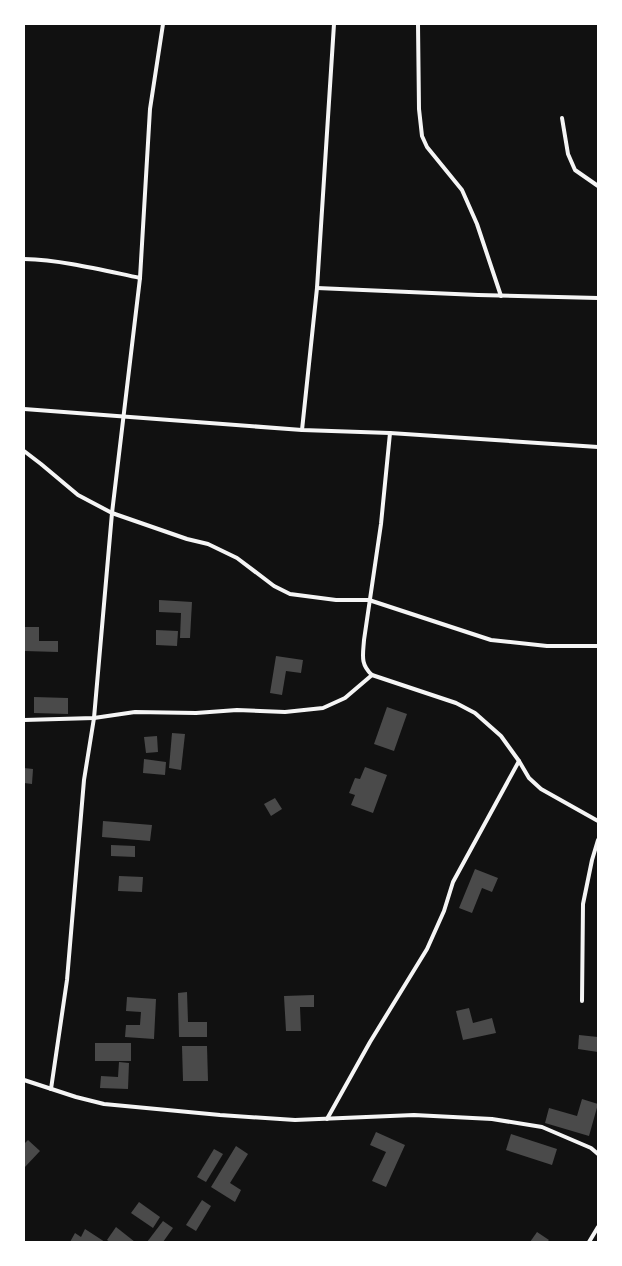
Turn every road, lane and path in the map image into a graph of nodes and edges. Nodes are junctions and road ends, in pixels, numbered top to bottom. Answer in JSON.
{"nodes":[{"id":1,"x":163,"y":24,"type":"edge"},
{"id":2,"x":334,"y":24,"type":"edge"},
{"id":3,"x":418,"y":24,"type":"edge"},
{"id":4,"x":562,"y":118,"type":"dead end"},
{"id":5,"x":598,"y":186,"type":"edge"},
{"id":6,"x":24,"y":259,"type":"edge"},
{"id":7,"x":140,"y":278,"type":"junction"},
{"id":8,"x":317,"y":288,"type":"junction"},
{"id":9,"x":501,"y":296,"type":"junction"},
{"id":10,"x":598,"y":298,"type":"edge"},
{"id":11,"x":24,"y":409,"type":"edge"},
{"id":12,"x":124,"y":416,"type":"junction"},
{"id":13,"x":302,"y":430,"type":"junction"},
{"id":14,"x":390,"y":433,"type":"junction"},
{"id":15,"x":598,"y":447,"type":"edge"},
{"id":16,"x":24,"y":451,"type":"edge"},
{"id":17,"x":112,"y":513,"type":"junction"},
{"id":18,"x":369,"y":600,"type":"junction"},
{"id":19,"x":598,"y":646,"type":"edge"},
{"id":20,"x":372,"y":675,"type":"junction"},
{"id":21,"x":94,"y":718,"type":"junction"},
{"id":22,"x":24,"y":720,"type":"edge"},
{"id":23,"x":519,"y":761,"type":"junction"},
{"id":24,"x":598,"y":821,"type":"edge"},
{"id":25,"x":598,"y":840,"type":"edge"},
{"id":26,"x":582,"y":1002,"type":"dead end"},
{"id":27,"x":24,"y":1080,"type":"edge"},
{"id":28,"x":52,"y":1089,"type":"junction"},
{"id":29,"x":327,"y":1119,"type":"junction"},
{"id":30,"x":598,"y":1154,"type":"edge"},
{"id":31,"x":598,"y":1227,"type":"edge"},
{"id":32,"x":589,"y":1242,"type":"edge"}],
"edges":[{"from":1,"to":7,"type":"street"},
{"from":2,"to":8,"type":"street"},
{"from":3,"to":9,"type":"street"},
{"from":4,"to":5,"type":"street"},
{"from":6,"to":7,"type":"street"},
{"from":7,"to":12,"type":"street"},
{"from":8,"to":9,"type":"street"},
{"from":8,"to":13,"type":"street"},
{"from":9,"to":10,"type":"street"},
{"from":11,"to":12,"type":"street"},
{"from":12,"to":13,"type":"street"},
{"from":12,"to":17,"type":"street"},
{"from":13,"to":14,"type":"street"},
{"from":14,"to":15,"type":"street"},
{"from":14,"to":18,"type":"street"},
{"from":16,"to":17,"type":"street"},
{"from":17,"to":18,"type":"street"},
{"from":17,"to":21,"type":"street"},
{"from":18,"to":19,"type":"street"},
{"from":18,"to":20,"type":"street"},
{"from":20,"to":21,"type":"street"},
{"from":20,"to":23,"type":"street"},
{"from":21,"to":22,"type":"street"},
{"from":21,"to":28,"type":"street"},
{"from":23,"to":24,"type":"street"},
{"from":23,"to":29,"type":"street"},
{"from":25,"to":26,"type":"street"},
{"from":27,"to":28,"type":"street"},
{"from":28,"to":29,"type":"street"},
{"from":29,"to":30,"type":"street"},
{"from":31,"to":32,"type":"street"}]}
